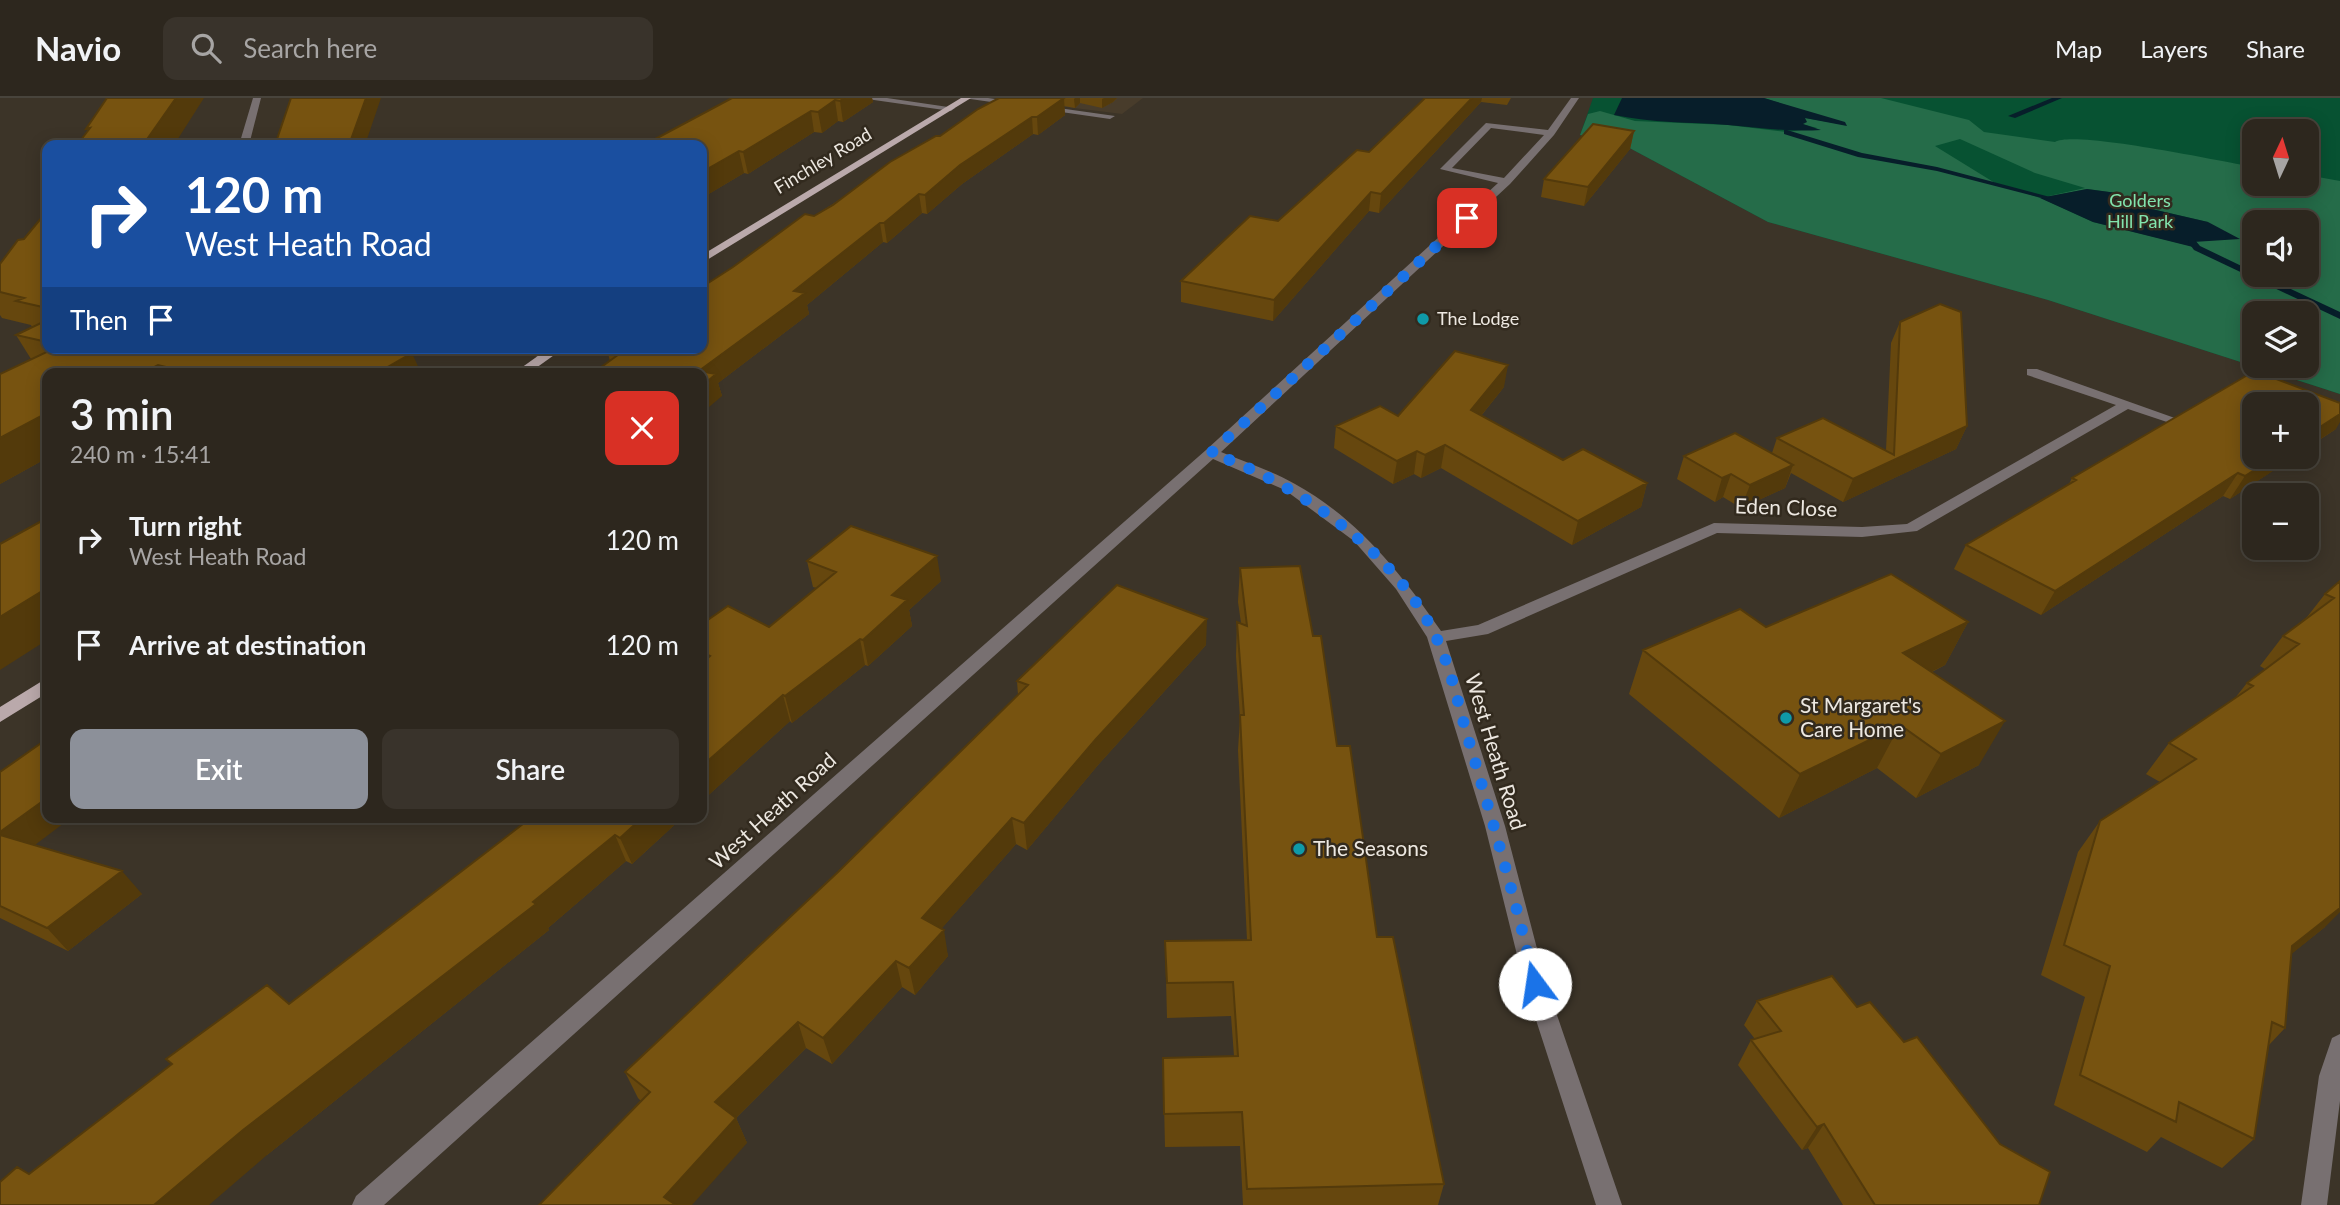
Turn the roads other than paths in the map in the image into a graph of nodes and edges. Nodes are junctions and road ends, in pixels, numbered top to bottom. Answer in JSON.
{"nodes":[{"id":1,"x":257,"y":98,"type":"edge"},
{"id":2,"x":864,"y":98,"type":"edge"},
{"id":3,"x":967,"y":98,"type":"edge"},
{"id":4,"x":1575,"y":98,"type":"edge"},
{"id":5,"x":951,"y":108,"type":"junction"},
{"id":6,"x":1110,"y":116,"type":"dead end"},
{"id":7,"x":1551,"y":133,"type":"junction"},
{"id":8,"x":245,"y":140,"type":"edge"},
{"id":9,"x":1506,"y":182,"type":"junction"},
{"id":10,"x":707,"y":257,"type":"edge"},
{"id":11,"x":549,"y":354,"type":"edge"},
{"id":12,"x":528,"y":368,"type":"edge"},
{"id":13,"x":2032,"y":372,"type":"dead end"},
{"id":14,"x":2124,"y":406,"type":"junction"},
{"id":15,"x":2179,"y":422,"type":"edge"},
{"id":16,"x":1211,"y":453,"type":"junction"},
{"id":17,"x":1436,"y":637,"type":"junction"},
{"id":18,"x":42,"y":687,"type":"edge"},
{"id":19,"x":0,"y":716,"type":"edge"},
{"id":20,"x":2340,"y":1045,"type":"edge"},
{"id":21,"x":365,"y":1205,"type":"edge"},
{"id":22,"x":1609,"y":1205,"type":"edge"},
{"id":23,"x":2314,"y":1205,"type":"edge"}],
"edges":[{"from":1,"to":8,"type":"street"},
{"from":2,"to":5,"type":"street"},
{"from":3,"to":5,"type":"main road","name":"Finchley Road"},
{"from":3,"to":6,"type":"street"},
{"from":4,"to":7,"type":"street","name":"West Heath Road"},
{"from":5,"to":10,"type":"main road","name":"Finchley Road"},
{"from":7,"to":9,"type":"street","name":"West Heath Road"},
{"from":7,"to":9,"type":"street"},
{"from":9,"to":16,"type":"street","name":"West Heath Road"},
{"from":11,"to":12,"type":"main road"},
{"from":13,"to":14,"type":"street"},
{"from":14,"to":15,"type":"street"},
{"from":14,"to":17,"type":"street","name":"Eden Close"},
{"from":16,"to":17,"type":"street","name":"West Heath Road"},
{"from":16,"to":21,"type":"street","name":"West Heath Road"},
{"from":17,"to":22,"type":"street","name":"West Heath Road"},
{"from":18,"to":19,"type":"main road"},
{"from":20,"to":23,"type":"street"}]}
